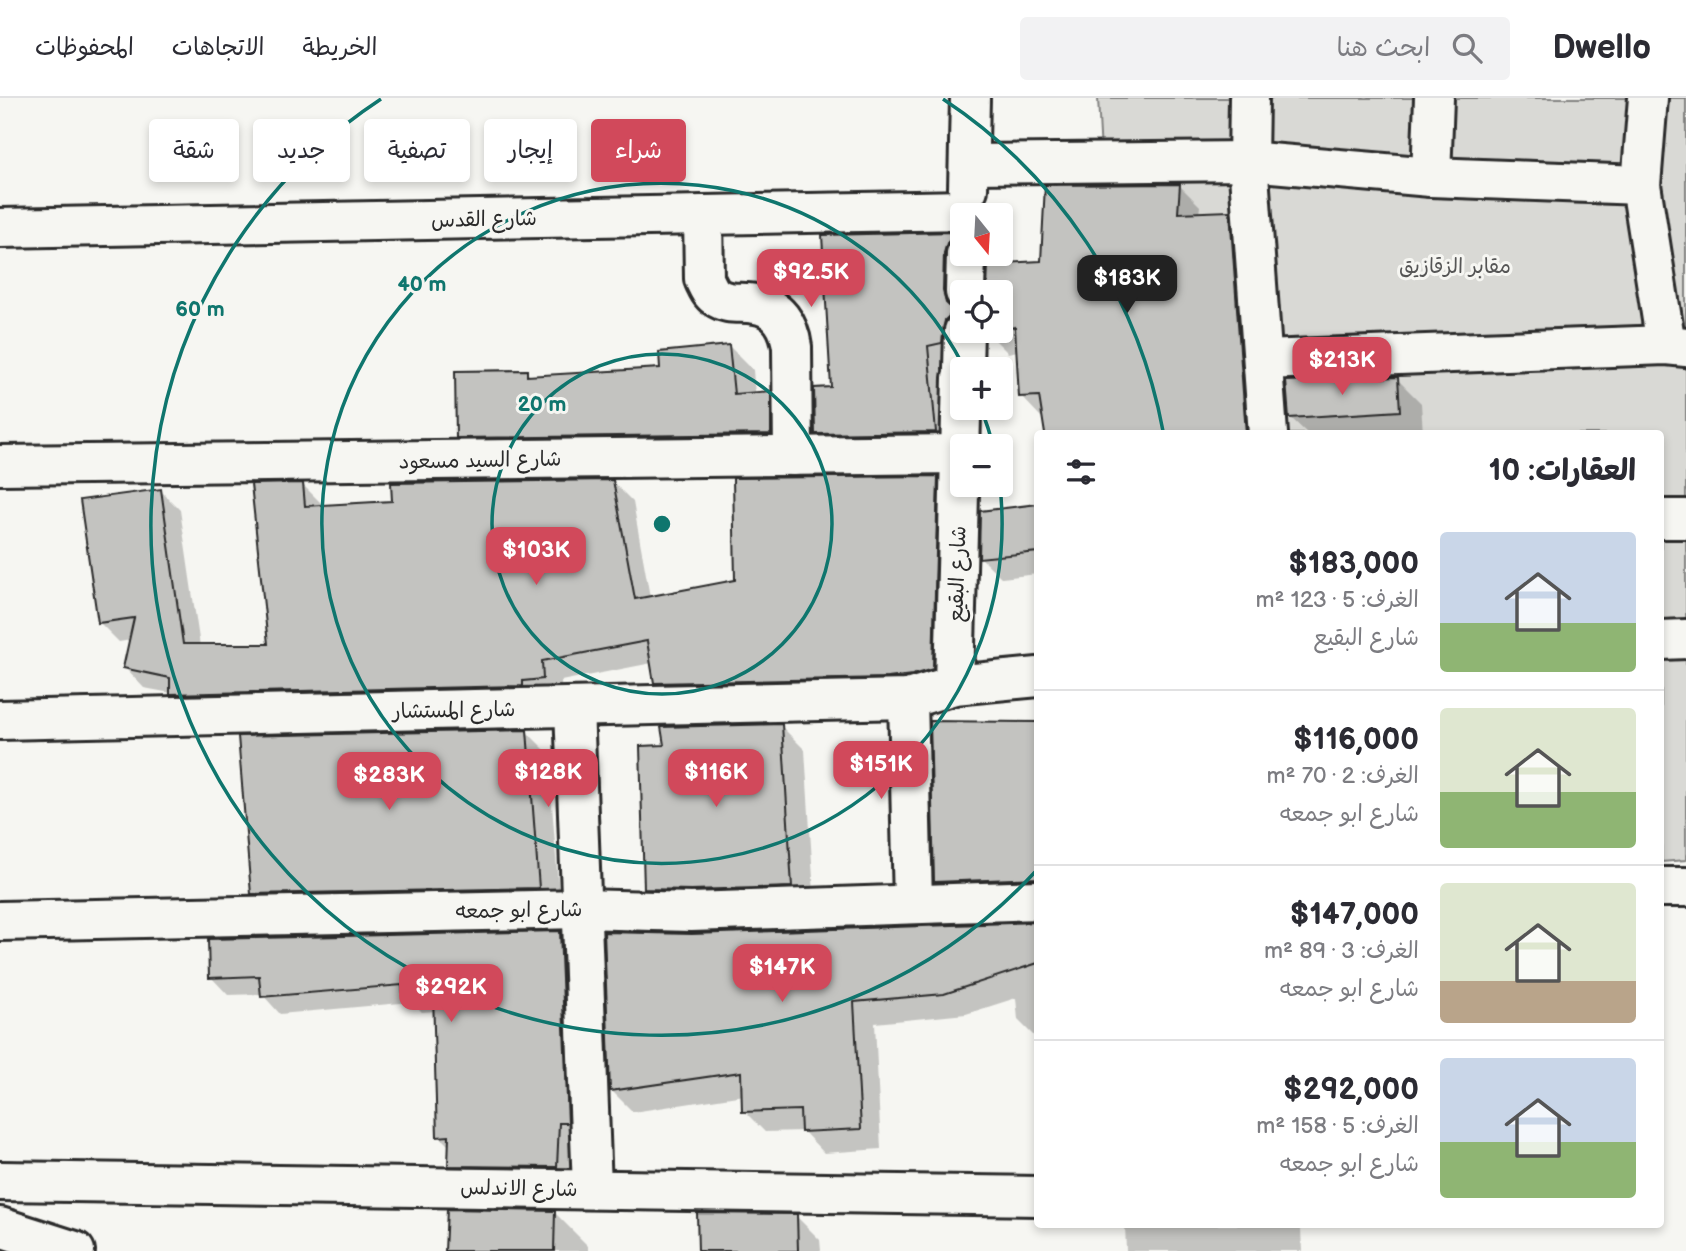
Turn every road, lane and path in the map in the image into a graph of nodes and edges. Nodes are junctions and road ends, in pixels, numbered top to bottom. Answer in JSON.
{"nodes":[{"id":1,"x":971,"y":98,"type":"edge"},
{"id":2,"x":1249,"y":98,"type":"edge"},
{"id":3,"x":1434,"y":98,"type":"edge"},
{"id":4,"x":1648,"y":98,"type":"edge"},
{"id":5,"x":1248,"y":161,"type":"junction"},
{"id":6,"x":969,"y":164,"type":"junction"},
{"id":7,"x":1431,"y":177,"type":"junction"},
{"id":8,"x":1641,"y":185,"type":"junction"},
{"id":9,"x":967,"y":203,"type":"edge"},
{"id":10,"x":950,"y":212,"type":"edge"},
{"id":11,"x":703,"y":215,"type":"junction"},
{"id":12,"x":0,"y":228,"type":"edge"},
{"id":13,"x":1676,"y":346,"type":"edge"},
{"id":14,"x":1263,"y":360,"type":"junction"},
{"id":15,"x":1268,"y":430,"type":"edge"},
{"id":16,"x":950,"y":454,"type":"edge"},
{"id":17,"x":793,"y":457,"type":"junction"},
{"id":18,"x":0,"y":465,"type":"edge"},
{"id":19,"x":959,"y":497,"type":"edge"},
{"id":20,"x":1664,"y":519,"type":"edge"},
{"id":21,"x":1686,"y":519,"type":"edge"},
{"id":22,"x":1686,"y":639,"type":"edge"},
{"id":23,"x":1664,"y":640,"type":"edge"},
{"id":24,"x":1034,"y":677,"type":"edge"},
{"id":25,"x":954,"y":685,"type":"junction"},
{"id":26,"x":908,"y":699,"type":"junction"},
{"id":27,"x":574,"y":707,"type":"junction"},
{"id":28,"x":0,"y":720,"type":"edge"},
{"id":29,"x":1664,"y":887,"type":"edge"},
{"id":30,"x":1686,"y":887,"type":"edge"},
{"id":31,"x":1034,"y":900,"type":"edge"},
{"id":32,"x":913,"y":903,"type":"junction"},
{"id":33,"x":581,"y":909,"type":"junction"},
{"id":34,"x":0,"y":921,"type":"edge"},
{"id":35,"x":0,"y":1181,"type":"edge"},
{"id":36,"x":592,"y":1189,"type":"junction"},
{"id":37,"x":1034,"y":1196,"type":"edge"},
{"id":38,"x":0,"y":1227,"type":"edge"},
{"id":39,"x":75,"y":1251,"type":"edge"}],
"edges":[{"from":1,"to":6,"type":"street"},
{"from":2,"to":5,"type":"street"},
{"from":3,"to":7,"type":"street"},
{"from":4,"to":8,"type":"street"},
{"from":5,"to":6,"type":"street"},
{"from":5,"to":7,"type":"street"},
{"from":5,"to":14,"type":"street"},
{"from":6,"to":9,"type":"street"},
{"from":7,"to":8,"type":"street"},
{"from":8,"to":13,"type":"street"},
{"from":10,"to":11,"type":"street","name":"شارع القدس"},
{"from":11,"to":12,"type":"street","name":"شارع القدس"},
{"from":11,"to":17,"type":"street"},
{"from":13,"to":14,"type":"street"},
{"from":14,"to":15,"type":"street"},
{"from":16,"to":17,"type":"street","name":"شارع السيد مسعود"},
{"from":17,"to":18,"type":"street","name":"شارع السيد مسعود"},
{"from":19,"to":25,"type":"street","name":"شارع البقيع"},
{"from":20,"to":21,"type":"street"},
{"from":22,"to":23,"type":"street"},
{"from":24,"to":25,"type":"street","name":"شارع المستشار"},
{"from":25,"to":26,"type":"street","name":"شارع المستشار"},
{"from":26,"to":27,"type":"street","name":"شارع المستشار"},
{"from":26,"to":32,"type":"street"},
{"from":27,"to":28,"type":"street","name":"شارع المستشار"},
{"from":27,"to":33,"type":"street"},
{"from":29,"to":30,"type":"street"},
{"from":31,"to":32,"type":"street","name":"شارع ابو جمعه"},
{"from":32,"to":33,"type":"street","name":"شارع ابو جمعه"},
{"from":33,"to":34,"type":"street","name":"شارع ابو جمعه"},
{"from":33,"to":36,"type":"street"},
{"from":35,"to":36,"type":"street","name":"شارع الاندلس"},
{"from":36,"to":37,"type":"street","name":"شارع الاندلس"},
{"from":38,"to":39,"type":"street"}]}
